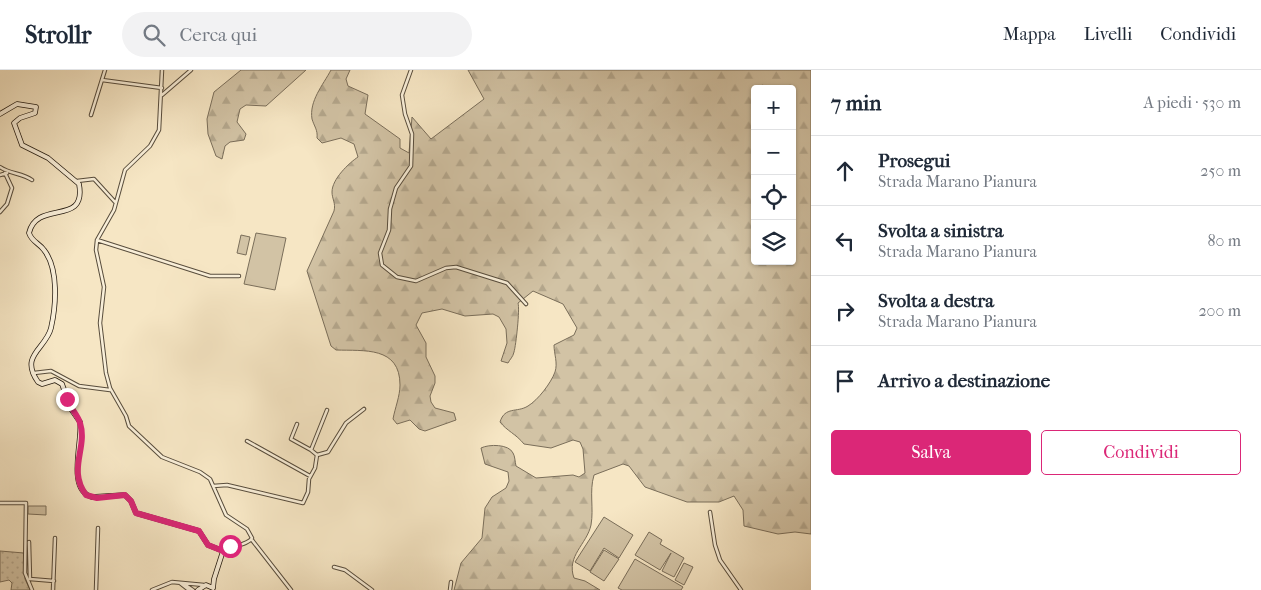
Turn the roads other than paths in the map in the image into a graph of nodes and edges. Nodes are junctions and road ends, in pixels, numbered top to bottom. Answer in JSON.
{"nodes":[{"id":1,"x":105,"y":70,"type":"edge"},
{"id":2,"x":162,"y":70,"type":"edge"},
{"id":3,"x":191,"y":70,"type":"edge"},
{"id":4,"x":411,"y":70,"type":"edge"},
{"id":5,"x":102,"y":80,"type":"junction"},
{"id":6,"x":162,"y":88,"type":"junction"},
{"id":7,"x":162,"y":96,"type":"junction"},
{"id":8,"x":0,"y":114,"type":"edge"},
{"id":9,"x":91,"y":115,"type":"dead end"},
{"id":10,"x":0,"y":168,"type":"edge"},
{"id":11,"x":7,"y":173,"type":"junction"},
{"id":12,"x":0,"y":175,"type":"edge"},
{"id":13,"x":32,"y":180,"type":"dead end"},
{"id":14,"x":77,"y":181,"type":"junction"},
{"id":15,"x":116,"y":202,"type":"junction"},
{"id":16,"x":0,"y":212,"type":"edge"},
{"id":17,"x":97,"y":240,"type":"junction"},
{"id":18,"x":239,"y":276,"type":"dead end"},
{"id":19,"x":526,"y":304,"type":"dead end"},
{"id":20,"x":34,"y":373,"type":"junction"},
{"id":21,"x":111,"y":390,"type":"junction"},
{"id":22,"x":364,"y":409,"type":"dead end"},
{"id":23,"x":327,"y":410,"type":"dead end"},
{"id":24,"x":297,"y":424,"type":"dead end"},
{"id":25,"x":247,"y":441,"type":"dead end"},
{"id":26,"x":310,"y":450,"type":"junction"},
{"id":27,"x":317,"y":455,"type":"junction"},
{"id":28,"x":310,"y":476,"type":"junction"},
{"id":29,"x":213,"y":486,"type":"junction"},
{"id":30,"x":0,"y":502,"type":"edge"},
{"id":31,"x":710,"y":512,"type":"dead end"},
{"id":32,"x":98,"y":528,"type":"dead end"},
{"id":33,"x":55,"y":538,"type":"dead end"},
{"id":34,"x":252,"y":540,"type":"junction"},
{"id":35,"x":29,"y":542,"type":"dead end"},
{"id":36,"x":223,"y":551,"type":"junction"},
{"id":37,"x":334,"y":567,"type":"dead end"},
{"id":38,"x":214,"y":579,"type":"junction"},
{"id":39,"x":54,"y":581,"type":"junction"},
{"id":40,"x":451,"y":582,"type":"dead end"},
{"id":41,"x":182,"y":583,"type":"junction"},
{"id":42,"x":205,"y":585,"type":"junction"},
{"id":43,"x":156,"y":589,"type":"edge"},
{"id":44,"x":214,"y":589,"type":"edge"},
{"id":45,"x":32,"y":590,"type":"edge"},
{"id":46,"x":53,"y":590,"type":"edge"},
{"id":47,"x":96,"y":590,"type":"edge"},
{"id":48,"x":152,"y":590,"type":"edge"},
{"id":49,"x":189,"y":590,"type":"edge"},
{"id":50,"x":193,"y":590,"type":"edge"},
{"id":51,"x":198,"y":590,"type":"edge"},
{"id":52,"x":290,"y":590,"type":"edge"},
{"id":53,"x":372,"y":590,"type":"edge"},
{"id":54,"x":450,"y":590,"type":"edge"},
{"id":55,"x":741,"y":590,"type":"edge"}],
"edges":[{"from":1,"to":5,"type":"street"},
{"from":2,"to":6,"type":"street"},
{"from":3,"to":7,"type":"street"},
{"from":4,"to":19,"type":"street"},
{"from":5,"to":6,"type":"street"},
{"from":5,"to":9,"type":"street"},
{"from":6,"to":7,"type":"street"},
{"from":7,"to":15,"type":"street"},
{"from":8,"to":14,"type":"street"},
{"from":10,"to":11,"type":"street"},
{"from":11,"to":12,"type":"street"},
{"from":11,"to":13,"type":"street"},
{"from":11,"to":16,"type":"street"},
{"from":14,"to":15,"type":"street"},
{"from":14,"to":20,"type":"street"},
{"from":15,"to":17,"type":"street"},
{"from":17,"to":18,"type":"street"},
{"from":17,"to":21,"type":"street"},
{"from":20,"to":21,"type":"street"},
{"from":20,"to":36,"type":"street"},
{"from":21,"to":29,"type":"street"},
{"from":22,"to":27,"type":"street"},
{"from":23,"to":26,"type":"street"},
{"from":24,"to":26,"type":"street"},
{"from":25,"to":28,"type":"street"},
{"from":26,"to":27,"type":"street"},
{"from":27,"to":28,"type":"street"},
{"from":28,"to":29,"type":"street"},
{"from":29,"to":34,"type":"street"},
{"from":30,"to":45,"type":"street"},
{"from":31,"to":55,"type":"street"},
{"from":32,"to":47,"type":"street"},
{"from":33,"to":39,"type":"street"},
{"from":34,"to":36,"type":"street"},
{"from":34,"to":52,"type":"street"},
{"from":35,"to":39,"type":"street"},
{"from":36,"to":38,"type":"street"},
{"from":37,"to":53,"type":"street"},
{"from":38,"to":42,"type":"street"},
{"from":38,"to":44,"type":"street"},
{"from":39,"to":46,"type":"street"},
{"from":40,"to":54,"type":"street"},
{"from":41,"to":42,"type":"street"},
{"from":41,"to":43,"type":"street"},
{"from":41,"to":49,"type":"street"},
{"from":41,"to":50,"type":"street"},
{"from":42,"to":44,"type":"street"},
{"from":42,"to":51,"type":"street"},
{"from":43,"to":48,"type":"street"}]}
